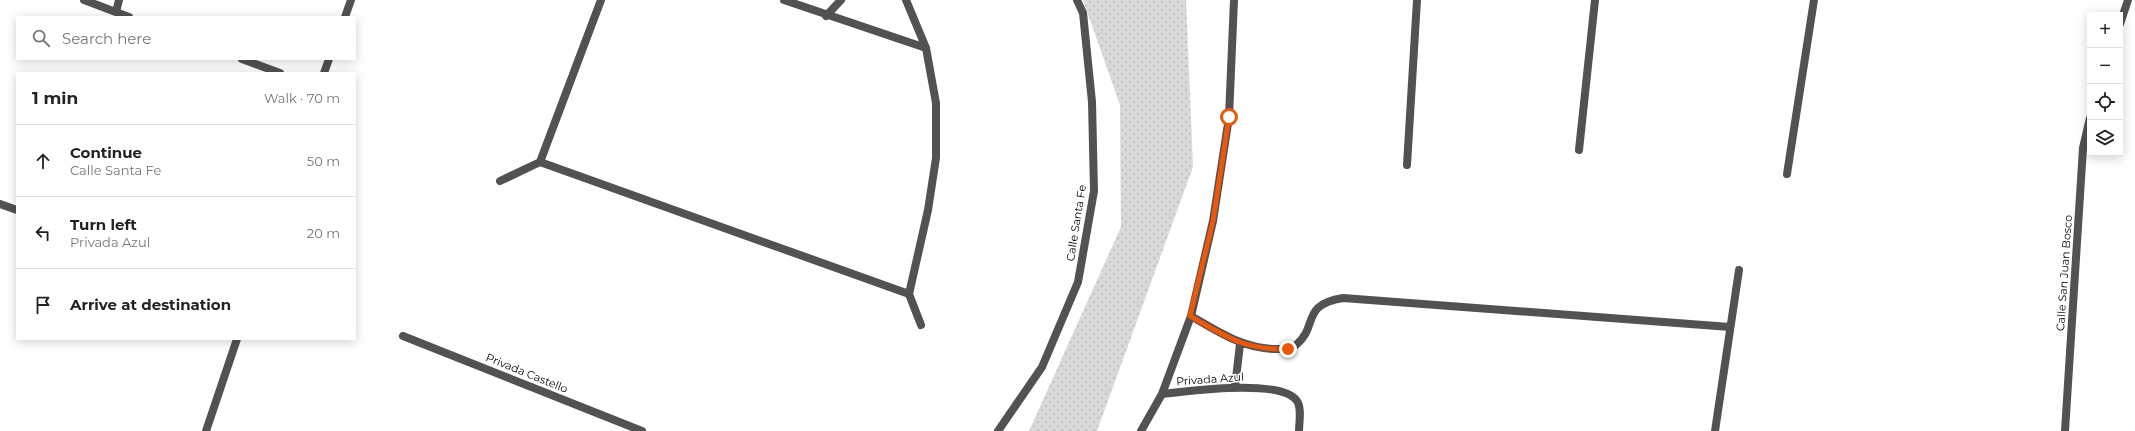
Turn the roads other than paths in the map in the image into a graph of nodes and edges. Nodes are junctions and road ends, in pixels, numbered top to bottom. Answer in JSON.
{"nodes":[{"id":1,"x":84,"y":0,"type":"edge"},
{"id":2,"x":120,"y":0,"type":"edge"},
{"id":3,"x":351,"y":0,"type":"edge"},
{"id":4,"x":601,"y":0,"type":"edge"},
{"id":5,"x":784,"y":0,"type":"edge"},
{"id":6,"x":841,"y":0,"type":"edge"},
{"id":7,"x":906,"y":0,"type":"edge"},
{"id":8,"x":1077,"y":0,"type":"edge"},
{"id":9,"x":1234,"y":0,"type":"edge"},
{"id":10,"x":1417,"y":0,"type":"edge"},
{"id":11,"x":1595,"y":0,"type":"edge"},
{"id":12,"x":1814,"y":0,"type":"edge"},
{"id":13,"x":2128,"y":0,"type":"edge"},
{"id":14,"x":116,"y":12,"type":"junction"},
{"id":15,"x":2123,"y":15,"type":"edge"},
{"id":16,"x":126,"y":16,"type":"edge"},
{"id":17,"x":345,"y":16,"type":"edge"},
{"id":18,"x":826,"y":16,"type":"junction"},
{"id":19,"x":926,"y":48,"type":"junction"},
{"id":20,"x":245,"y":60,"type":"edge"},
{"id":21,"x":329,"y":60,"type":"edge"},
{"id":22,"x":277,"y":72,"type":"edge"},
{"id":23,"x":324,"y":72,"type":"edge"},
{"id":24,"x":2090,"y":120,"type":"edge"},
{"id":25,"x":1578,"y":150,"type":"dead end"},
{"id":26,"x":540,"y":162,"type":"junction"},
{"id":27,"x":1406,"y":165,"type":"dead end"},
{"id":28,"x":1787,"y":174,"type":"dead end"},
{"id":29,"x":500,"y":181,"type":"dead end"},
{"id":30,"x":0,"y":204,"type":"edge"},
{"id":31,"x":16,"y":210,"type":"edge"},
{"id":32,"x":1739,"y":270,"type":"dead end"},
{"id":33,"x":910,"y":294,"type":"junction"},
{"id":34,"x":1190,"y":316,"type":"junction"},
{"id":35,"x":921,"y":324,"type":"dead end"},
{"id":36,"x":1730,"y":327,"type":"junction"},
{"id":37,"x":403,"y":336,"type":"dead end"},
{"id":38,"x":237,"y":340,"type":"edge"},
{"id":39,"x":1240,"y":344,"type":"junction"},
{"id":40,"x":1235,"y":387,"type":"junction"},
{"id":41,"x":1162,"y":394,"type":"junction"},
{"id":42,"x":206,"y":431,"type":"edge"},
{"id":43,"x":642,"y":431,"type":"edge"},
{"id":44,"x":998,"y":431,"type":"edge"},
{"id":45,"x":1141,"y":431,"type":"edge"},
{"id":46,"x":1299,"y":431,"type":"edge"},
{"id":47,"x":1715,"y":431,"type":"edge"},
{"id":48,"x":2065,"y":431,"type":"edge"}],
"edges":[{"from":1,"to":14,"type":"street"},
{"from":2,"to":14,"type":"street"},
{"from":3,"to":17,"type":"street"},
{"from":4,"to":26,"type":"street"},
{"from":5,"to":18,"type":"street"},
{"from":6,"to":18,"type":"street"},
{"from":7,"to":19,"type":"street"},
{"from":8,"to":44,"type":"street","name":"Calle Santa Fe"},
{"from":9,"to":34,"type":"street"},
{"from":10,"to":27,"type":"street"},
{"from":11,"to":25,"type":"street"},
{"from":12,"to":28,"type":"street"},
{"from":13,"to":15,"type":"street"},
{"from":14,"to":16,"type":"street"},
{"from":18,"to":19,"type":"street"},
{"from":19,"to":33,"type":"street"},
{"from":20,"to":22,"type":"street"},
{"from":21,"to":23,"type":"street"},
{"from":24,"to":48,"type":"street","name":"Calle San Juan Bosco"},
{"from":26,"to":29,"type":"street"},
{"from":26,"to":33,"type":"street"},
{"from":30,"to":31,"type":"street"},
{"from":32,"to":36,"type":"street"},
{"from":33,"to":35,"type":"street"},
{"from":34,"to":39,"type":"street"},
{"from":34,"to":41,"type":"street"},
{"from":36,"to":39,"type":"street"},
{"from":36,"to":47,"type":"street"},
{"from":37,"to":43,"type":"street","name":"Privada Castello"},
{"from":38,"to":42,"type":"street"},
{"from":39,"to":40,"type":"street"},
{"from":40,"to":41,"type":"street","name":"Privada Azul"},
{"from":40,"to":46,"type":"street","name":"Privada Azul"},
{"from":41,"to":45,"type":"street"}]}
